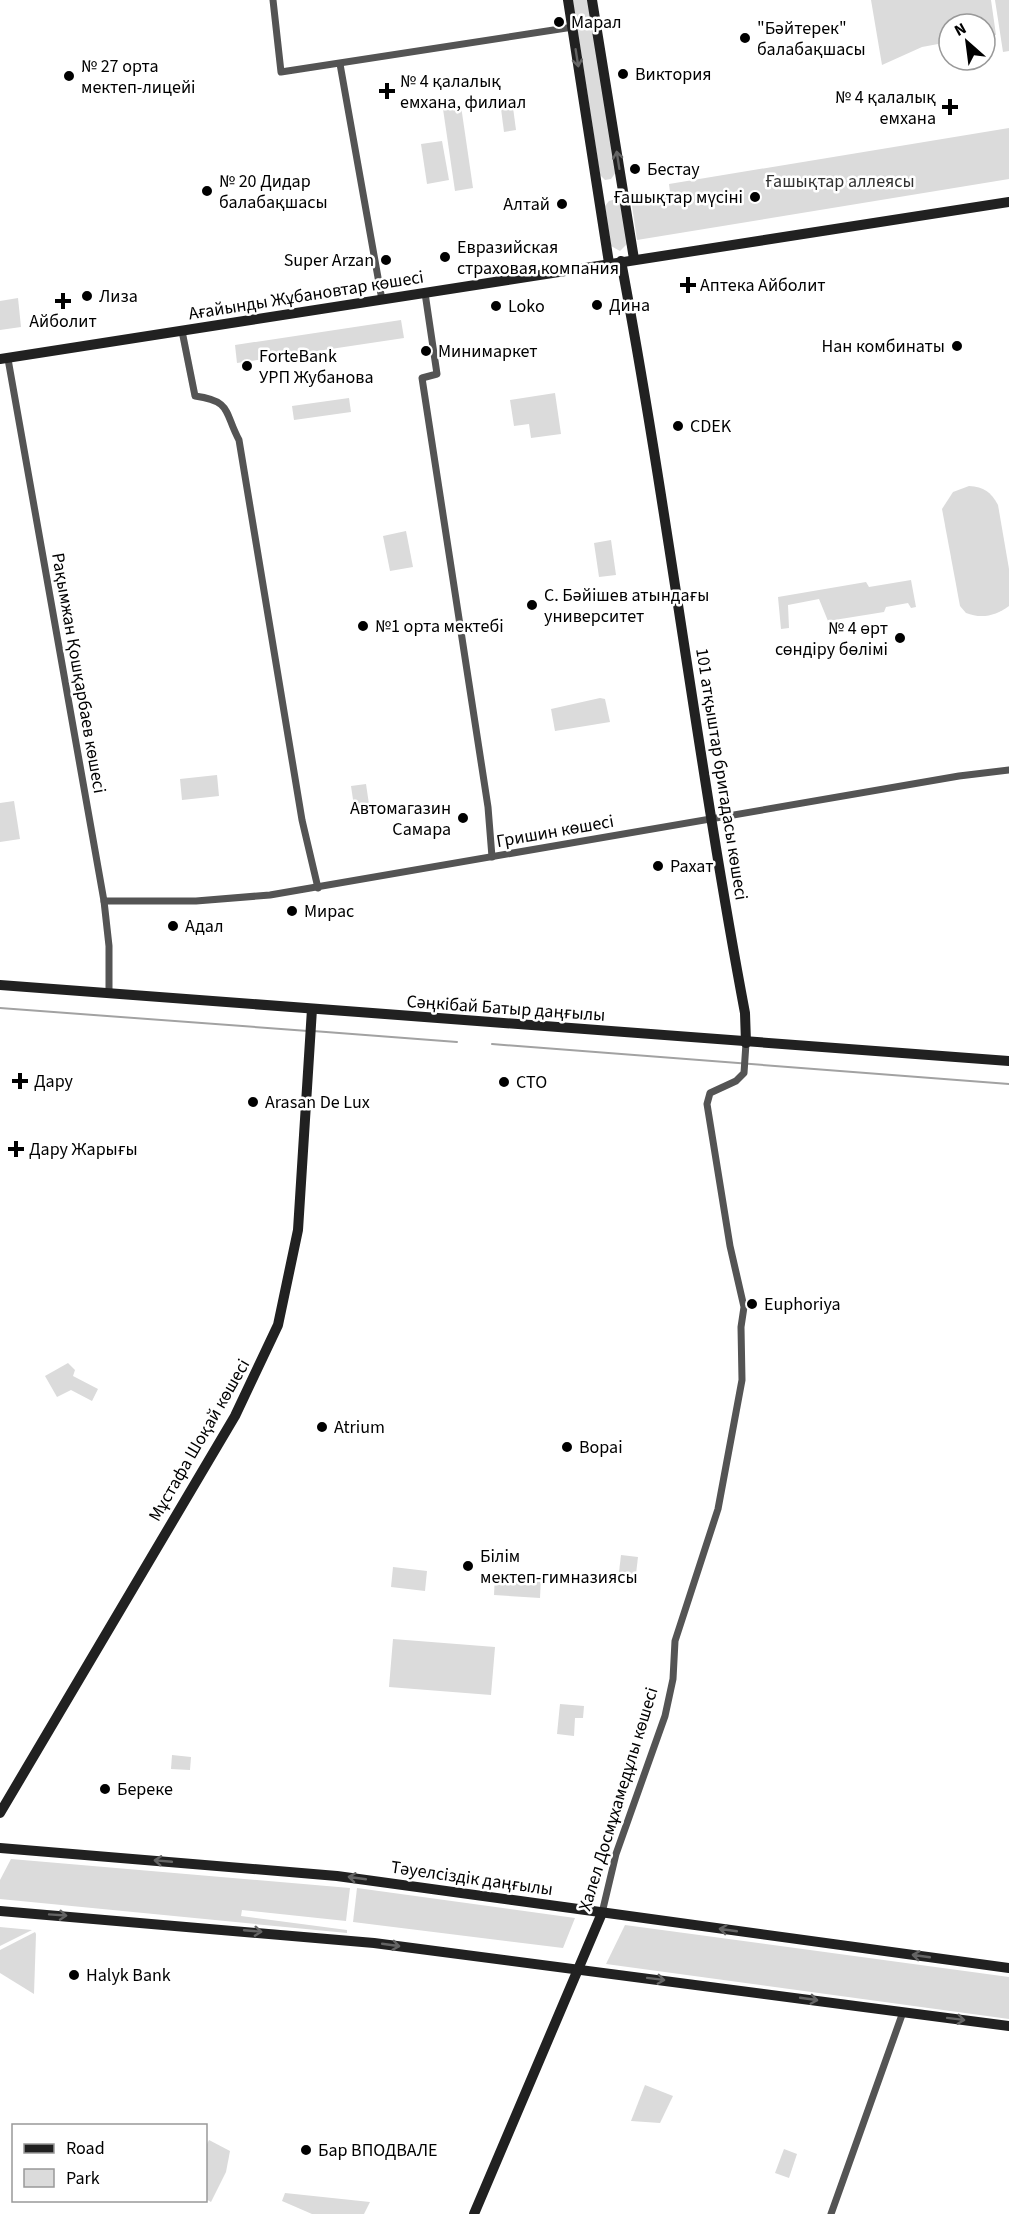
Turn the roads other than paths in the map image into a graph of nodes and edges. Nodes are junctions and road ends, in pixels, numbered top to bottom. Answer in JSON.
{"nodes":[{"id":1,"x":273,"y":0,"type":"edge"},
{"id":2,"x":568,"y":0,"type":"edge"},
{"id":3,"x":592,"y":0,"type":"edge"},
{"id":4,"x":573,"y":27,"type":"junction"},
{"id":5,"x":340,"y":64,"type":"junction"},
{"id":6,"x":1009,"y":202,"type":"edge"},
{"id":7,"x":634,"y":259,"type":"junction"},
{"id":8,"x":621,"y":261,"type":"junction"},
{"id":9,"x":609,"y":263,"type":"junction"},
{"id":10,"x":425,"y":293,"type":"junction"},
{"id":11,"x":382,"y":300,"type":"junction"},
{"id":12,"x":182,"y":331,"type":"junction"},
{"id":13,"x":4,"y":359,"type":"edge"},
{"id":14,"x":1009,"y":770,"type":"edge"},
{"id":15,"x":710,"y":819,"type":"junction"},
{"id":16,"x":492,"y":857,"type":"junction"},
{"id":17,"x":318,"y":888,"type":"junction"},
{"id":18,"x":104,"y":901,"type":"junction"},
{"id":19,"x":0,"y":986,"type":"edge"},
{"id":20,"x":109,"y":993,"type":"junction"},
{"id":21,"x":312,"y":1009,"type":"junction"},
{"id":22,"x":746,"y":1043,"type":"junction"},
{"id":23,"x":1009,"y":1061,"type":"edge"},
{"id":24,"x":0,"y":1813,"type":"edge"},
{"id":25,"x":0,"y":1848,"type":"edge"},
{"id":26,"x":0,"y":1911,"type":"edge"},
{"id":27,"x":602,"y":1913,"type":"junction"},
{"id":28,"x":1009,"y":1968,"type":"edge"},
{"id":29,"x":577,"y":1970,"type":"junction"},
{"id":30,"x":903,"y":2012,"type":"junction"},
{"id":31,"x":1009,"y":2026,"type":"edge"},
{"id":32,"x":474,"y":2214,"type":"edge"},
{"id":33,"x":831,"y":2214,"type":"edge"}],
"edges":[{"from":1,"to":5,"type":"street"},
{"from":2,"to":4,"type":"street"},
{"from":7,"to":3,"type":"street","one_way":true},
{"from":4,"to":5,"type":"street"},
{"from":4,"to":9,"type":"street","one_way":true},
{"from":5,"to":11,"type":"street"},
{"from":6,"to":7,"type":"street","name":"Ағайынды Жұбановтар көшесі"},
{"from":7,"to":8,"type":"street","name":"Ағайынды Жұбановтар көшесі"},
{"from":8,"to":9,"type":"street","name":"Ағайынды Жұбановтар көшесі"},
{"from":8,"to":15,"type":"street","name":"101 атқыштар бригадасы көшесі"},
{"from":9,"to":10,"type":"street","name":"Ағайынды Жұбановтар көшесі"},
{"from":10,"to":11,"type":"street","name":"Ағайынды Жұбановтар көшесі"},
{"from":10,"to":16,"type":"street"},
{"from":11,"to":12,"type":"street","name":"Ағайынды Жұбановтар көшесі"},
{"from":12,"to":13,"type":"street","name":"Ағайынды Жұбановтар көшесі"},
{"from":12,"to":17,"type":"street"},
{"from":13,"to":18,"type":"street","name":"Рақымжан Қошқарбаев көшесі"},
{"from":14,"to":15,"type":"street","name":"Гришин көшесі"},
{"from":15,"to":16,"type":"street","name":"Гришин көшесі"},
{"from":15,"to":22,"type":"street","name":"101 атқыштар бригадасы көшесі"},
{"from":16,"to":17,"type":"street","name":"Гришин көшесі"},
{"from":17,"to":18,"type":"street","name":"Гришин көшесі"},
{"from":18,"to":20,"type":"street","name":"Рақымжан Қошқарбаев көшесі"},
{"from":19,"to":20,"type":"street","name":"Сәңкібай Батыр даңғылы"},
{"from":20,"to":21,"type":"street","name":"Сәңкібай Батыр даңғылы"},
{"from":21,"to":22,"type":"street","name":"Сәңкібай Батыр даңғылы"},
{"from":21,"to":24,"type":"street","name":"Мұстафа Шоқай көшесі"},
{"from":22,"to":23,"type":"street","name":"Сәңкібай Батыр даңғылы"},
{"from":22,"to":27,"type":"street","name":"Халел Досмұхамедұлы көшесі"},
{"from":27,"to":25,"type":"street","name":"Тәуелсіздік даңғылы","one_way":true},
{"from":26,"to":29,"type":"street","one_way":true},
{"from":28,"to":27,"type":"street","name":"Тәуелсіздік даңғылы","one_way":true},
{"from":27,"to":29,"type":"street","name":"Халел Досмұхамедұлы көшесі"},
{"from":29,"to":30,"type":"street","one_way":true},
{"from":29,"to":32,"type":"street","name":"Халел Досмұхамедұлы көшесі"},
{"from":30,"to":31,"type":"street","one_way":true},
{"from":30,"to":33,"type":"street"}]}
